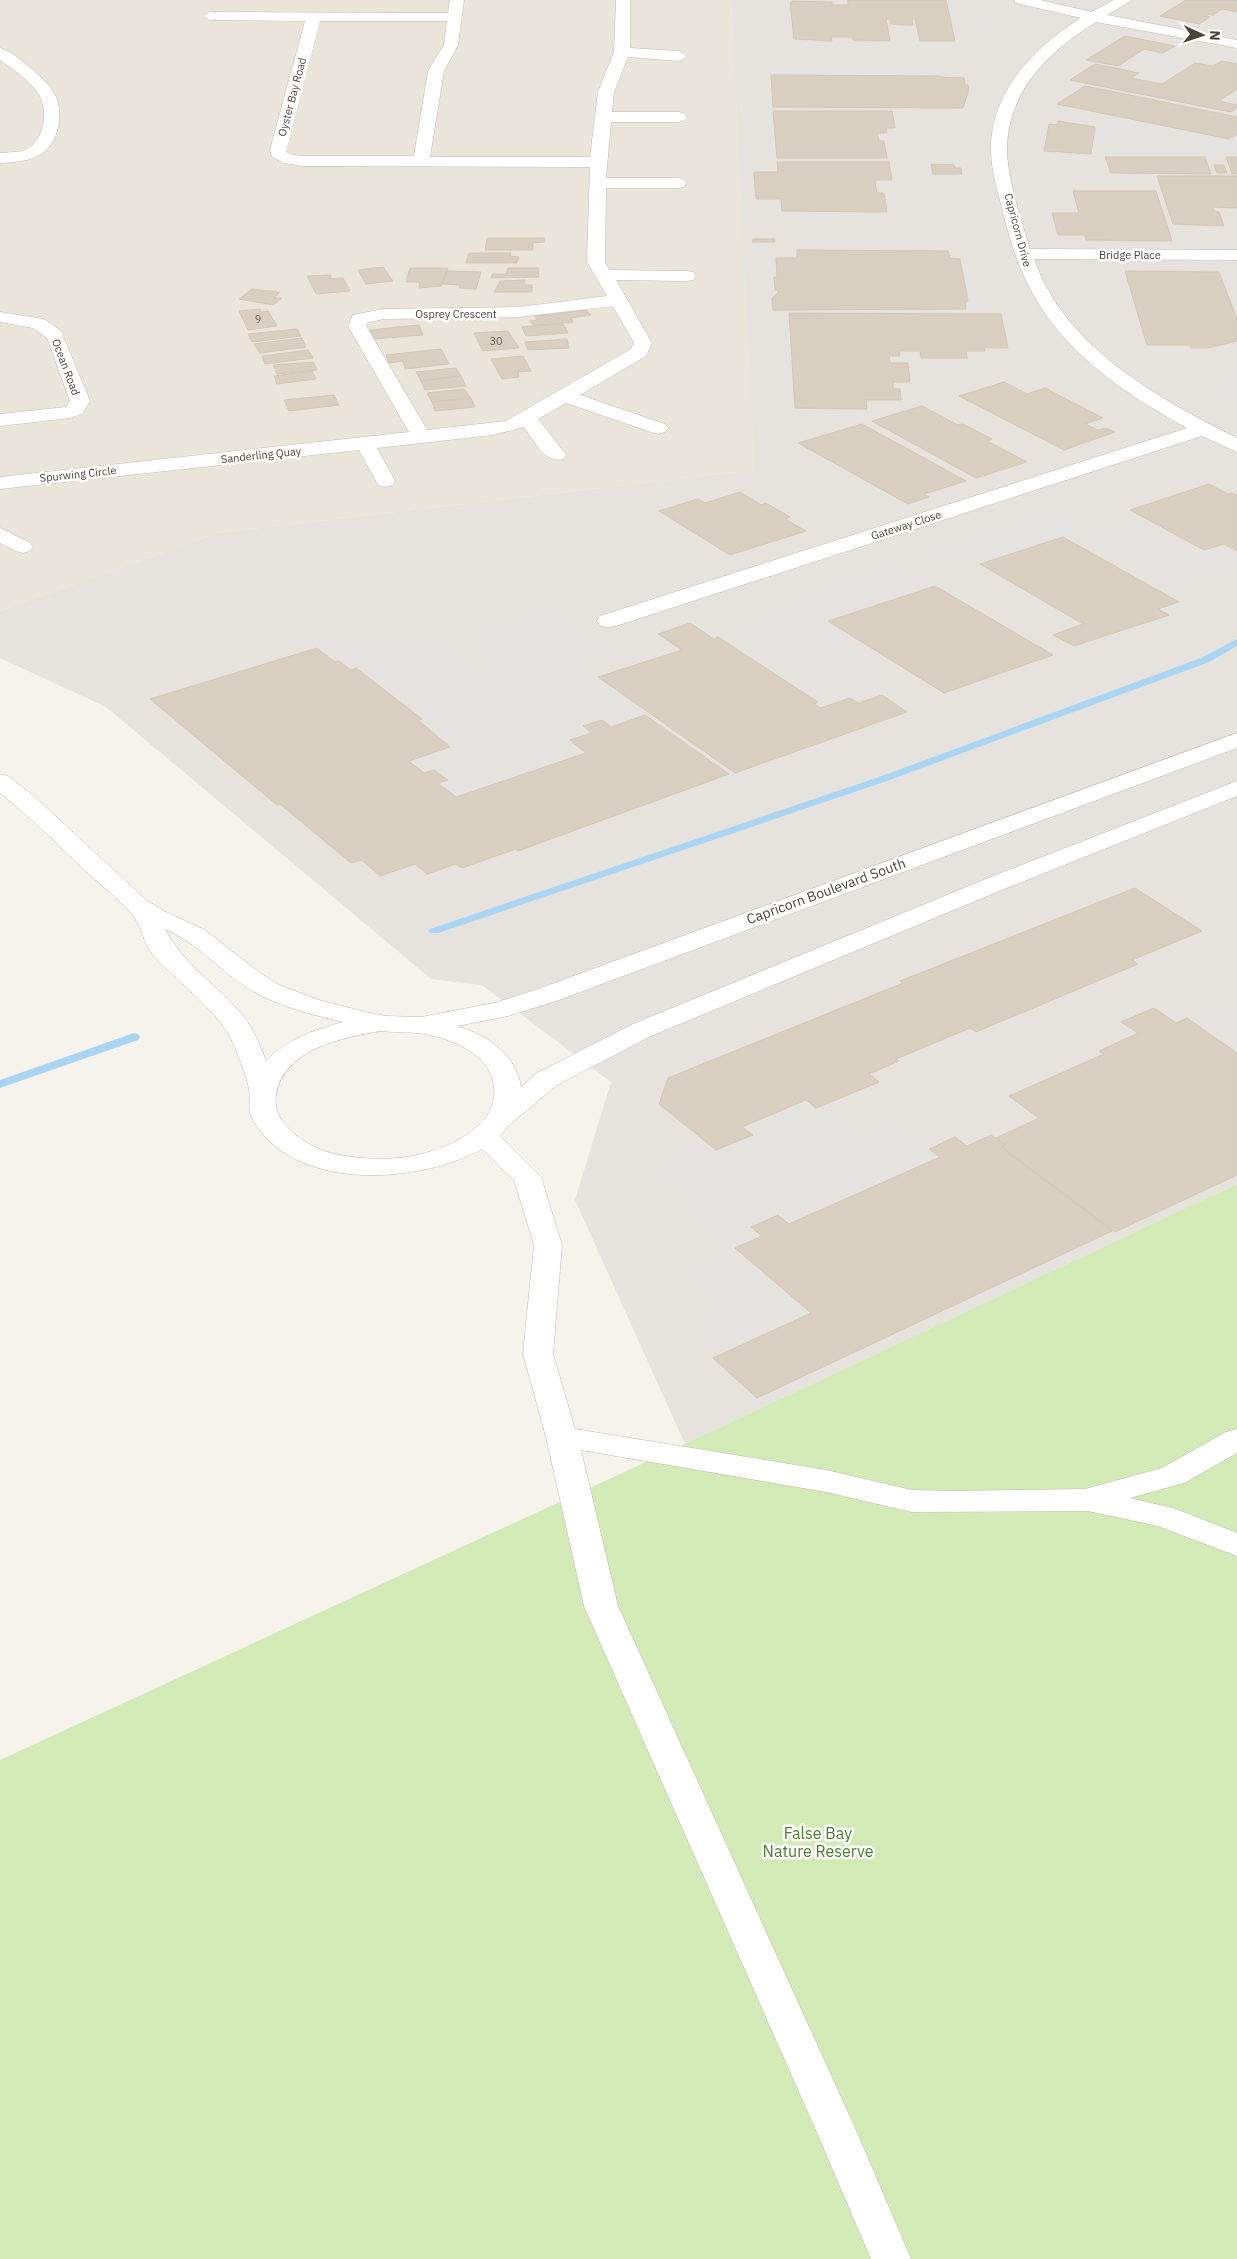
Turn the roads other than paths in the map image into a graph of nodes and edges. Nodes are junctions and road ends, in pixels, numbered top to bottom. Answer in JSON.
{"nodes":[{"id":1,"x":457,"y":0,"type":"edge"},
{"id":2,"x":623,"y":0,"type":"edge"},
{"id":3,"x":1021,"y":0,"type":"edge"},
{"id":4,"x":1125,"y":0,"type":"edge"},
{"id":5,"x":210,"y":16,"type":"dead end"},
{"id":6,"x":314,"y":16,"type":"junction"},
{"id":7,"x":453,"y":17,"type":"junction"},
{"id":8,"x":1094,"y":17,"type":"junction"},
{"id":9,"x":1237,"y":44,"type":"edge"},
{"id":10,"x":622,"y":52,"type":"junction"},
{"id":11,"x":0,"y":53,"type":"edge"},
{"id":12,"x":678,"y":56,"type":"dead end"},
{"id":13,"x":604,"y":117,"type":"junction"},
{"id":14,"x":679,"y":117,"type":"dead end"},
{"id":15,"x":0,"y":158,"type":"edge"},
{"id":16,"x":421,"y":161,"type":"junction"},
{"id":17,"x":598,"y":162,"type":"junction"},
{"id":18,"x":598,"y":183,"type":"junction"},
{"id":19,"x":678,"y":183,"type":"dead end"},
{"id":20,"x":1022,"y":254,"type":"junction"},
{"id":21,"x":1237,"y":255,"type":"edge"},
{"id":22,"x":602,"y":275,"type":"junction"},
{"id":23,"x":687,"y":276,"type":"dead end"},
{"id":24,"x":617,"y":300,"type":"junction"},
{"id":25,"x":0,"y":317,"type":"edge"},
{"id":26,"x":564,"y":396,"type":"junction"},
{"id":27,"x":528,"y":418,"type":"junction"},
{"id":28,"x":0,"y":420,"type":"edge"},
{"id":29,"x":658,"y":428,"type":"dead end"},
{"id":30,"x":1204,"y":429,"type":"junction"},
{"id":31,"x":421,"y":437,"type":"junction"},
{"id":32,"x":365,"y":444,"type":"junction"},
{"id":33,"x":1237,"y":446,"type":"edge"},
{"id":34,"x":556,"y":455,"type":"dead end"},
{"id":35,"x":157,"y":466,"type":"joint"},
{"id":36,"x":385,"y":481,"type":"dead end"},
{"id":37,"x":0,"y":483,"type":"edge"},
{"id":38,"x":0,"y":534,"type":"edge"},
{"id":39,"x":23,"y":547,"type":"dead end"},
{"id":40,"x":608,"y":621,"type":"dead end"},
{"id":41,"x":1237,"y":740,"type":"edge"},
{"id":42,"x":0,"y":781,"type":"edge"},
{"id":43,"x":1237,"y":788,"type":"edge"},
{"id":44,"x":142,"y":909,"type":"junction"},
{"id":45,"x":383,"y":1023,"type":"junction"},
{"id":46,"x":411,"y":1024,"type":"junction"},
{"id":47,"x":263,"y":1089,"type":"junction"},
{"id":48,"x":492,"y":1127,"type":"junction"},
{"id":49,"x":562,"y":1437,"type":"junction"},
{"id":50,"x":1237,"y":1439,"type":"edge"},
{"id":51,"x":1088,"y":1500,"type":"junction"},
{"id":52,"x":1237,"y":1545,"type":"edge"},
{"id":53,"x":892,"y":2259,"type":"edge"}],
"edges":[{"from":1,"to":7,"type":"street"},
{"from":2,"to":10,"type":"street"},
{"from":3,"to":8,"type":"street"},
{"from":4,"to":8,"type":"street","name":"Capricorn Drive"},
{"from":5,"to":6,"type":"street"},
{"from":6,"to":7,"type":"street"},
{"from":6,"to":16,"type":"street","name":"Oyster Bay Road"},
{"from":7,"to":16,"type":"street"},
{"from":8,"to":9,"type":"street"},
{"from":8,"to":20,"type":"street","name":"Capricorn Drive"},
{"from":10,"to":12,"type":"street"},
{"from":10,"to":13,"type":"street"},
{"from":11,"to":15,"type":"street"},
{"from":13,"to":14,"type":"street"},
{"from":13,"to":17,"type":"street"},
{"from":16,"to":17,"type":"street","name":"Oyster Bay Road"},
{"from":17,"to":18,"type":"street"},
{"from":18,"to":19,"type":"street"},
{"from":18,"to":22,"type":"street"},
{"from":20,"to":21,"type":"street","name":"Bridge Place"},
{"from":20,"to":30,"type":"street","name":"Capricorn Drive"},
{"from":22,"to":23,"type":"street"},
{"from":22,"to":24,"type":"street"},
{"from":24,"to":26,"type":"street","name":"Sanderling Quay"},
{"from":24,"to":31,"type":"street","name":"Osprey Crescent"},
{"from":25,"to":28,"type":"street","name":"Ocean Road"},
{"from":26,"to":27,"type":"street","name":"Sanderling Quay"},
{"from":26,"to":29,"type":"street"},
{"from":27,"to":31,"type":"street","name":"Sanderling Quay"},
{"from":27,"to":34,"type":"street"},
{"from":30,"to":33,"type":"street","name":"Capricorn Drive"},
{"from":30,"to":40,"type":"street","name":"Gateway Close"},
{"from":31,"to":32,"type":"street","name":"Sanderling Quay"},
{"from":32,"to":35,"type":"street","name":"Sanderling Quay"},
{"from":32,"to":36,"type":"street"},
{"from":35,"to":37,"type":"street","name":"Spurwing Circle"},
{"from":38,"to":39,"type":"street"},
{"from":41,"to":46,"type":"street","name":"Capricorn Boulevard South"},
{"from":42,"to":44,"type":"street"},
{"from":43,"to":48,"type":"street"},
{"from":44,"to":45,"type":"street"},
{"from":44,"to":47,"type":"street"},
{"from":45,"to":46,"type":"street"},
{"from":45,"to":47,"type":"street"},
{"from":46,"to":48,"type":"street"},
{"from":47,"to":48,"type":"street"},
{"from":48,"to":49,"type":"street"},
{"from":49,"to":51,"type":"street"},
{"from":49,"to":53,"type":"street"},
{"from":50,"to":51,"type":"street"},
{"from":51,"to":52,"type":"street"}]}
